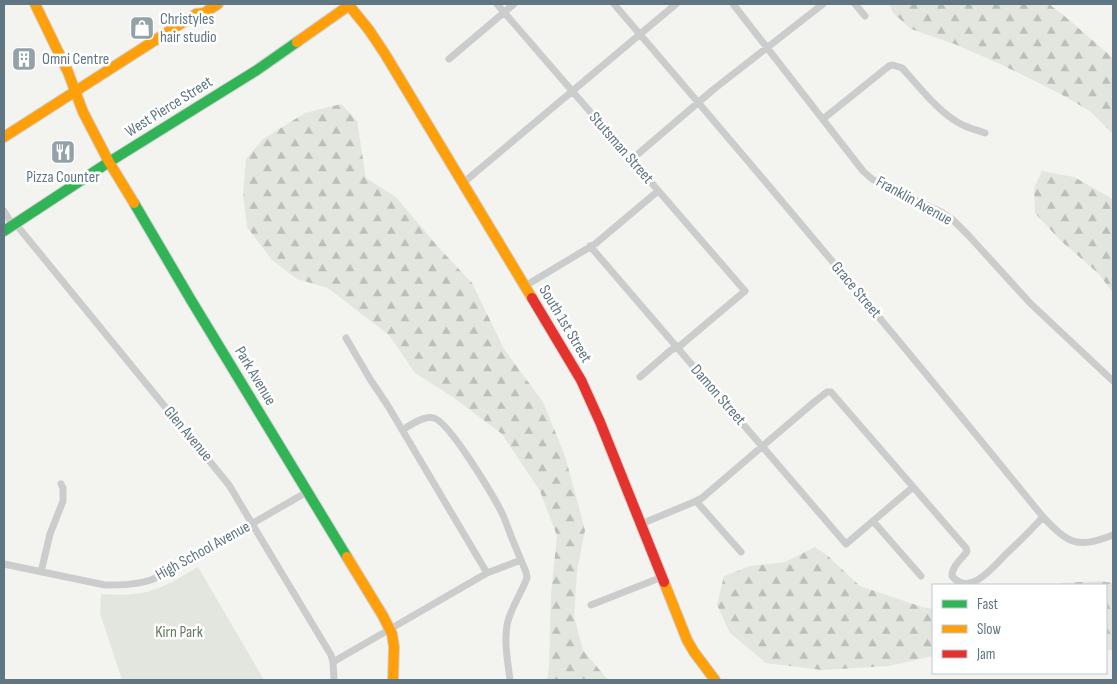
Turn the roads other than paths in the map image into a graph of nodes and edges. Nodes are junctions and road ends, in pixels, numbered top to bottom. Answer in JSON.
{"nodes":[{"id":1,"x":35,"y":4,"type":"edge"},
{"id":2,"x":200,"y":4,"type":"edge"},
{"id":3,"x":218,"y":4,"type":"edge"},
{"id":4,"x":349,"y":4,"type":"edge"},
{"id":5,"x":497,"y":4,"type":"edge"},
{"id":6,"x":514,"y":4,"type":"edge"},
{"id":7,"x":614,"y":4,"type":"edge"},
{"id":8,"x":676,"y":4,"type":"edge"},
{"id":9,"x":733,"y":4,"type":"edge"},
{"id":10,"x":823,"y":4,"type":"edge"},
{"id":11,"x":855,"y":4,"type":"edge"},
{"id":12,"x":504,"y":12,"type":"junction"},
{"id":13,"x":196,"y":14,"type":"junction"},
{"id":14,"x":865,"y":16,"type":"dead end"},
{"id":15,"x":639,"y":34,"type":"junction"},
{"id":16,"x":767,"y":48,"type":"junction"},
{"id":17,"x":450,"y":59,"type":"dead end"},
{"id":18,"x":76,"y":91,"type":"junction"},
{"id":19,"x":572,"y":91,"type":"junction"},
{"id":20,"x":699,"y":102,"type":"junction"},
{"id":21,"x":823,"y":119,"type":"junction"},
{"id":22,"x":985,"y":133,"type":"dead end"},
{"id":23,"x":4,"y":137,"type":"edge"},
{"id":24,"x":631,"y":160,"type":"junction"},
{"id":25,"x":109,"y":162,"type":"junction"},
{"id":26,"x":463,"y":183,"type":"junction"},
{"id":27,"x":658,"y":191,"type":"junction"},
{"id":28,"x":4,"y":210,"type":"edge"},
{"id":29,"x":14,"y":224,"type":"junction"},
{"id":30,"x":4,"y":230,"type":"edge"},
{"id":31,"x":590,"y":246,"type":"junction"},
{"id":32,"x":525,"y":286,"type":"junction"},
{"id":33,"x":346,"y":338,"type":"dead end"},
{"id":34,"x":676,"y":347,"type":"junction"},
{"id":35,"x":640,"y":377,"type":"dead end"},
{"id":36,"x":1113,"y":381,"type":"edge"},
{"id":37,"x":402,"y":430,"type":"junction"},
{"id":38,"x":762,"y":447,"type":"junction"},
{"id":39,"x":60,"y":484,"type":"dead end"},
{"id":40,"x":913,"y":487,"type":"junction"},
{"id":41,"x":308,"y":492,"type":"junction"},
{"id":42,"x":696,"y":501,"type":"junction"},
{"id":43,"x":1043,"y":518,"type":"junction"},
{"id":44,"x":873,"y":521,"type":"junction"},
{"id":45,"x":252,"y":524,"type":"junction"},
{"id":46,"x":641,"y":524,"type":"junction"},
{"id":47,"x":1113,"y":535,"type":"edge"},
{"id":48,"x":741,"y":552,"type":"dead end"},
{"id":49,"x":521,"y":560,"type":"junction"},
{"id":50,"x":4,"y":564,"type":"edge"},
{"id":51,"x":41,"y":572,"type":"junction"},
{"id":52,"x":487,"y":573,"type":"junction"},
{"id":53,"x":921,"y":576,"type":"dead end"},
{"id":54,"x":662,"y":577,"type":"junction"},
{"id":55,"x":591,"y":605,"type":"dead end"},
{"id":56,"x":390,"y":630,"type":"junction"},
{"id":57,"x":333,"y":662,"type":"junction"},
{"id":58,"x":334,"y":680,"type":"edge"},
{"id":59,"x":393,"y":680,"type":"edge"},
{"id":60,"x":510,"y":680,"type":"edge"},
{"id":61,"x":715,"y":680,"type":"edge"}],
"edges":[{"from":1,"to":18,"type":"main road","name":"Park Avenue"},
{"from":2,"to":13,"type":"main road"},
{"from":3,"to":13,"type":"main road"},
{"from":4,"to":25,"type":"main road","name":"West Pierce Street"},
{"from":4,"to":26,"type":"main road","name":"South 1st Street"},
{"from":5,"to":12,"type":"street","name":"Stutsman Street"},
{"from":6,"to":12,"type":"street"},
{"from":7,"to":15,"type":"street","name":"Grace Street"},
{"from":8,"to":15,"type":"street"},
{"from":9,"to":16,"type":"street","name":"Franklin Avenue"},
{"from":10,"to":16,"type":"street"},
{"from":11,"to":14,"type":"street"},
{"from":12,"to":17,"type":"street"},
{"from":12,"to":19,"type":"street","name":"Stutsman Street"},
{"from":13,"to":18,"type":"main road"},
{"from":15,"to":19,"type":"street"},
{"from":15,"to":20,"type":"street","name":"Grace Street"},
{"from":16,"to":20,"type":"street"},
{"from":16,"to":21,"type":"street","name":"Franklin Avenue"},
{"from":18,"to":23,"type":"main road"},
{"from":18,"to":25,"type":"main road","name":"Park Avenue"},
{"from":19,"to":24,"type":"street","name":"Stutsman Street"},
{"from":19,"to":26,"type":"street"},
{"from":20,"to":24,"type":"street"},
{"from":20,"to":43,"type":"street","name":"Grace Street"},
{"from":21,"to":22,"type":"street"},
{"from":21,"to":36,"type":"street","name":"Franklin Avenue"},
{"from":24,"to":27,"type":"street","name":"Stutsman Street"},
{"from":25,"to":29,"type":"main road","name":"West Pierce Street"},
{"from":25,"to":41,"type":"main road","name":"Park Avenue"},
{"from":26,"to":32,"type":"main road","name":"South 1st Street"},
{"from":27,"to":31,"type":"street"},
{"from":27,"to":34,"type":"street","name":"Stutsman Street"},
{"from":28,"to":29,"type":"street","name":"Glen Avenue"},
{"from":29,"to":30,"type":"main road","name":"West Pierce Street"},
{"from":29,"to":45,"type":"street","name":"Glen Avenue"},
{"from":31,"to":32,"type":"street"},
{"from":31,"to":34,"type":"street","name":"Damon Street"},
{"from":32,"to":46,"type":"main road","name":"South 1st Street"},
{"from":33,"to":37,"type":"street"},
{"from":34,"to":35,"type":"street"},
{"from":34,"to":38,"type":"street","name":"Damon Street"},
{"from":37,"to":49,"type":"street"},
{"from":37,"to":52,"type":"street"},
{"from":38,"to":40,"type":"street"},
{"from":38,"to":42,"type":"street"},
{"from":38,"to":44,"type":"street","name":"Damon Street"},
{"from":39,"to":51,"type":"street"},
{"from":40,"to":43,"type":"street"},
{"from":40,"to":44,"type":"street"},
{"from":41,"to":45,"type":"street","name":"High School Avenue"},
{"from":41,"to":56,"type":"main road","name":"Park Avenue"},
{"from":42,"to":46,"type":"street"},
{"from":42,"to":48,"type":"street"},
{"from":43,"to":47,"type":"street","name":"Grace Street"},
{"from":44,"to":53,"type":"street"},
{"from":45,"to":51,"type":"street","name":"High School Avenue"},
{"from":45,"to":57,"type":"street","name":"Glen Avenue"},
{"from":46,"to":54,"type":"main road","name":"South 1st Street"},
{"from":49,"to":52,"type":"street"},
{"from":49,"to":60,"type":"street"},
{"from":50,"to":51,"type":"street","name":"High School Avenue"},
{"from":52,"to":56,"type":"street"},
{"from":54,"to":55,"type":"street"},
{"from":54,"to":61,"type":"main road","name":"South 1st Street"},
{"from":56,"to":57,"type":"street"},
{"from":56,"to":59,"type":"main road","name":"Park Avenue"},
{"from":57,"to":58,"type":"street","name":"Glen Avenue"}]}
